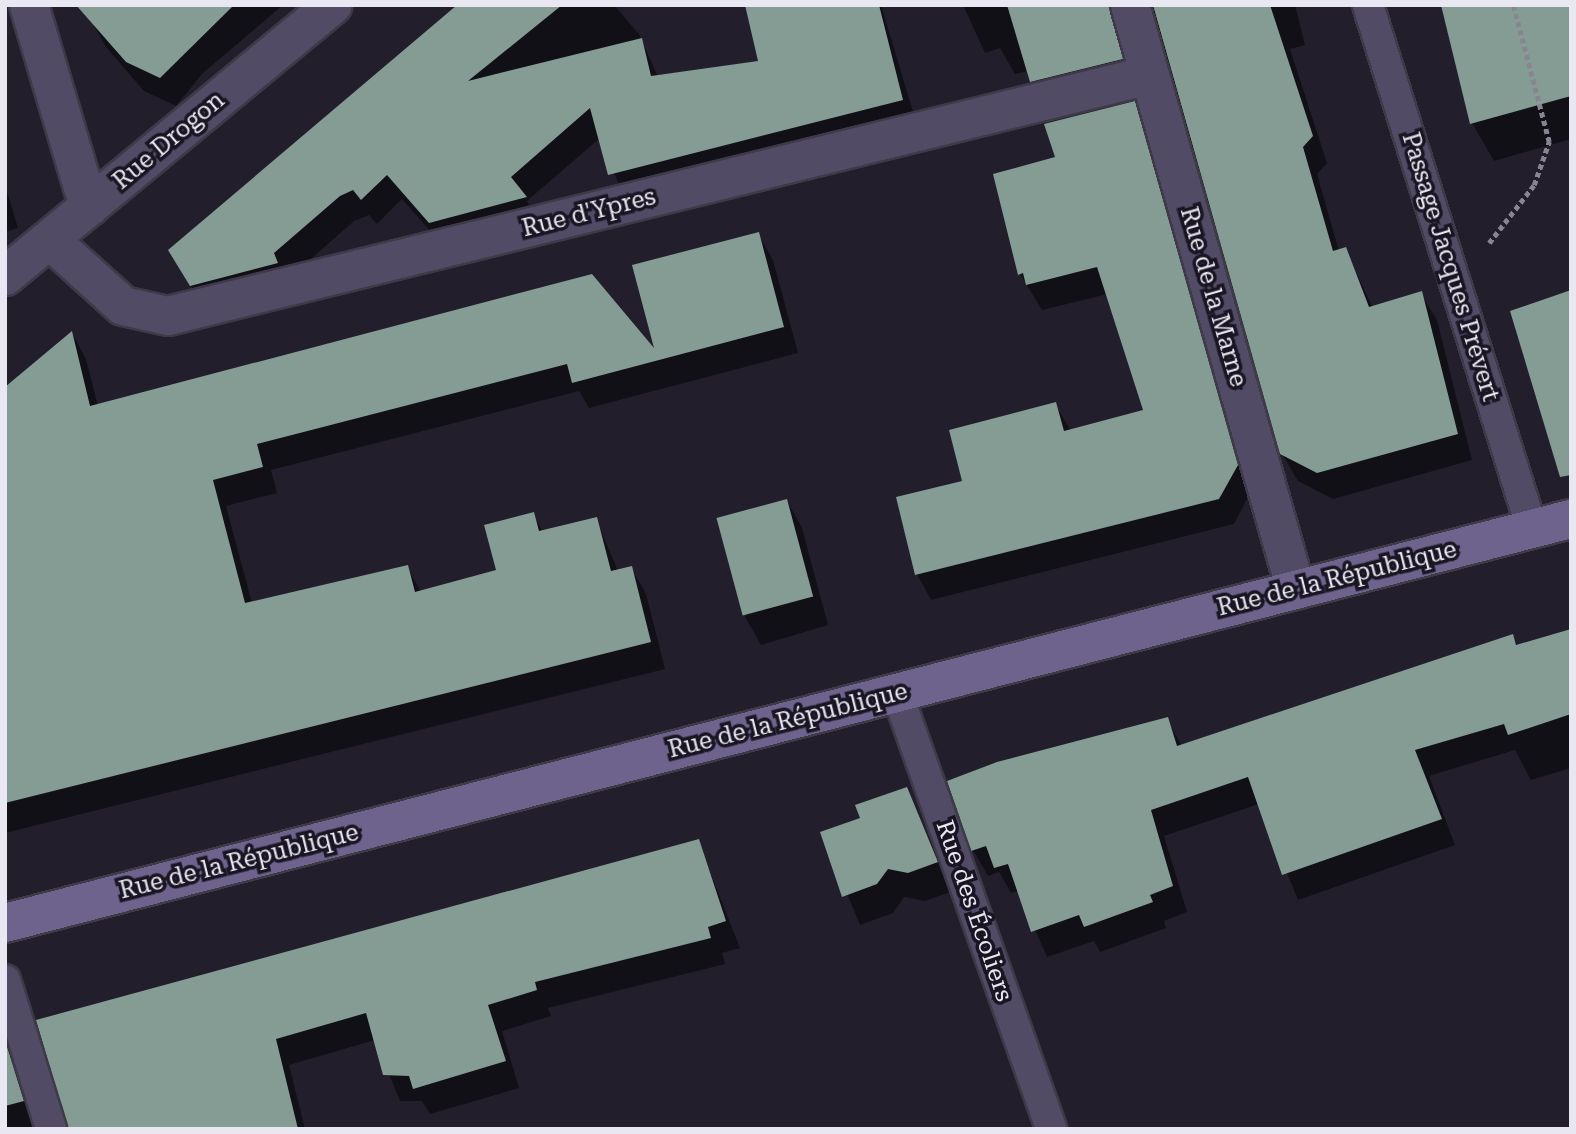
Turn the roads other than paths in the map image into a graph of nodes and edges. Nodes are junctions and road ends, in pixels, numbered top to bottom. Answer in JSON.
{"nodes":[{"id":1,"x":29,"y":5,"type":"edge"},
{"id":2,"x":333,"y":5,"type":"edge"},
{"id":3,"x":1130,"y":5,"type":"edge"},
{"id":4,"x":1368,"y":5,"type":"edge"},
{"id":5,"x":1150,"y":75,"type":"junction"},
{"id":6,"x":89,"y":207,"type":"junction"},
{"id":7,"x":50,"y":240,"type":"junction"},
{"id":8,"x":5,"y":276,"type":"edge"},
{"id":9,"x":1571,"y":519,"type":"edge"},
{"id":10,"x":1532,"y":529,"type":"junction"},
{"id":11,"x":1296,"y":590,"type":"junction"},
{"id":12,"x":897,"y":693,"type":"junction"},
{"id":13,"x":5,"y":923,"type":"edge"},
{"id":14,"x":5,"y":980,"type":"edge"},
{"id":15,"x":51,"y":1129,"type":"edge"},
{"id":16,"x":1051,"y":1129,"type":"edge"}],
"edges":[{"from":1,"to":6,"type":"street"},
{"from":2,"to":6,"type":"street","name":"Rue Drogon"},
{"from":3,"to":5,"type":"street","name":"Rue de la Marne"},
{"from":4,"to":10,"type":"lane","name":"Passage Jacques Prévert"},
{"from":5,"to":7,"type":"street","name":"Rue d'Ypres"},
{"from":5,"to":11,"type":"street","name":"Rue de la Marne"},
{"from":6,"to":7,"type":"street","name":"Rue Drogon"},
{"from":7,"to":8,"type":"street","name":"Rue Drogon"},
{"from":9,"to":10,"type":"street","name":"Rue de la République"},
{"from":10,"to":11,"type":"street","name":"Rue de la République"},
{"from":11,"to":12,"type":"street","name":"Rue de la République"},
{"from":12,"to":13,"type":"street","name":"Rue de la République"},
{"from":12,"to":16,"type":"lane","name":"Rue des Écoliers"},
{"from":14,"to":15,"type":"lane"}]}
